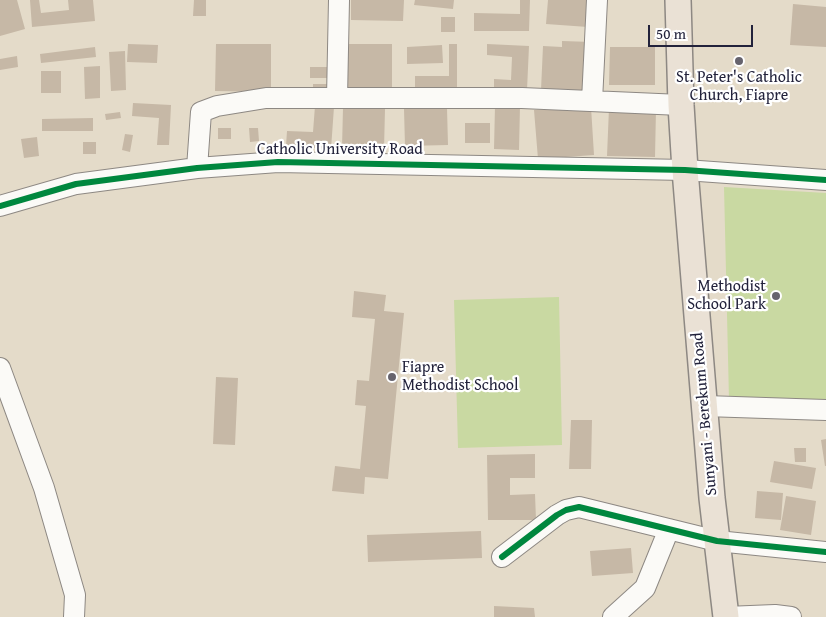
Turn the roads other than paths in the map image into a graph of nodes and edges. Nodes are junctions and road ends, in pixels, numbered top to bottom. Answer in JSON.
{"nodes":[{"id":1,"x":339,"y":0,"type":"edge"},
{"id":2,"x":597,"y":0,"type":"edge"},
{"id":3,"x":678,"y":0,"type":"edge"},
{"id":4,"x":337,"y":98,"type":"junction"},
{"id":5,"x":592,"y":101,"type":"junction"},
{"id":6,"x":680,"y":105,"type":"junction"},
{"id":7,"x":197,"y":168,"type":"junction"},
{"id":8,"x":685,"y":170,"type":"junction"},
{"id":9,"x":826,"y":180,"type":"edge"},
{"id":10,"x":0,"y":206,"type":"edge"},
{"id":11,"x":0,"y":368,"type":"edge"},
{"id":12,"x":705,"y":406,"type":"junction"},
{"id":13,"x":826,"y":410,"type":"edge"},
{"id":14,"x":669,"y":529,"type":"junction"},
{"id":15,"x":717,"y":542,"type":"junction"},
{"id":16,"x":826,"y":552,"type":"edge"},
{"id":17,"x":502,"y":557,"type":"dead end"},
{"id":18,"x":74,"y":617,"type":"edge"},
{"id":19,"x":614,"y":617,"type":"edge"},
{"id":20,"x":726,"y":617,"type":"edge"},
{"id":21,"x":791,"y":617,"type":"edge"}],
"edges":[{"from":1,"to":4,"type":"street"},
{"from":2,"to":5,"type":"street"},
{"from":3,"to":6,"type":"main road","name":"Sunyani - Berekum Road"},
{"from":4,"to":5,"type":"street"},
{"from":4,"to":7,"type":"street"},
{"from":5,"to":6,"type":"street"},
{"from":6,"to":8,"type":"main road","name":"Sunyani - Berekum Road"},
{"from":7,"to":8,"type":"street","name":"Catholic University Road"},
{"from":7,"to":10,"type":"street","name":"Catholic University Road"},
{"from":8,"to":9,"type":"street","name":"Catholic University Road"},
{"from":8,"to":12,"type":"main road","name":"Sunyani - Berekum Road"},
{"from":11,"to":18,"type":"street"},
{"from":12,"to":13,"type":"street"},
{"from":12,"to":15,"type":"main road","name":"Sunyani - Berekum Road"},
{"from":14,"to":15,"type":"street"},
{"from":14,"to":17,"type":"street"},
{"from":14,"to":19,"type":"street"},
{"from":15,"to":16,"type":"street"},
{"from":15,"to":20,"type":"main road","name":"Sunyani - Berekum Road"},
{"from":20,"to":21,"type":"street"}]}
